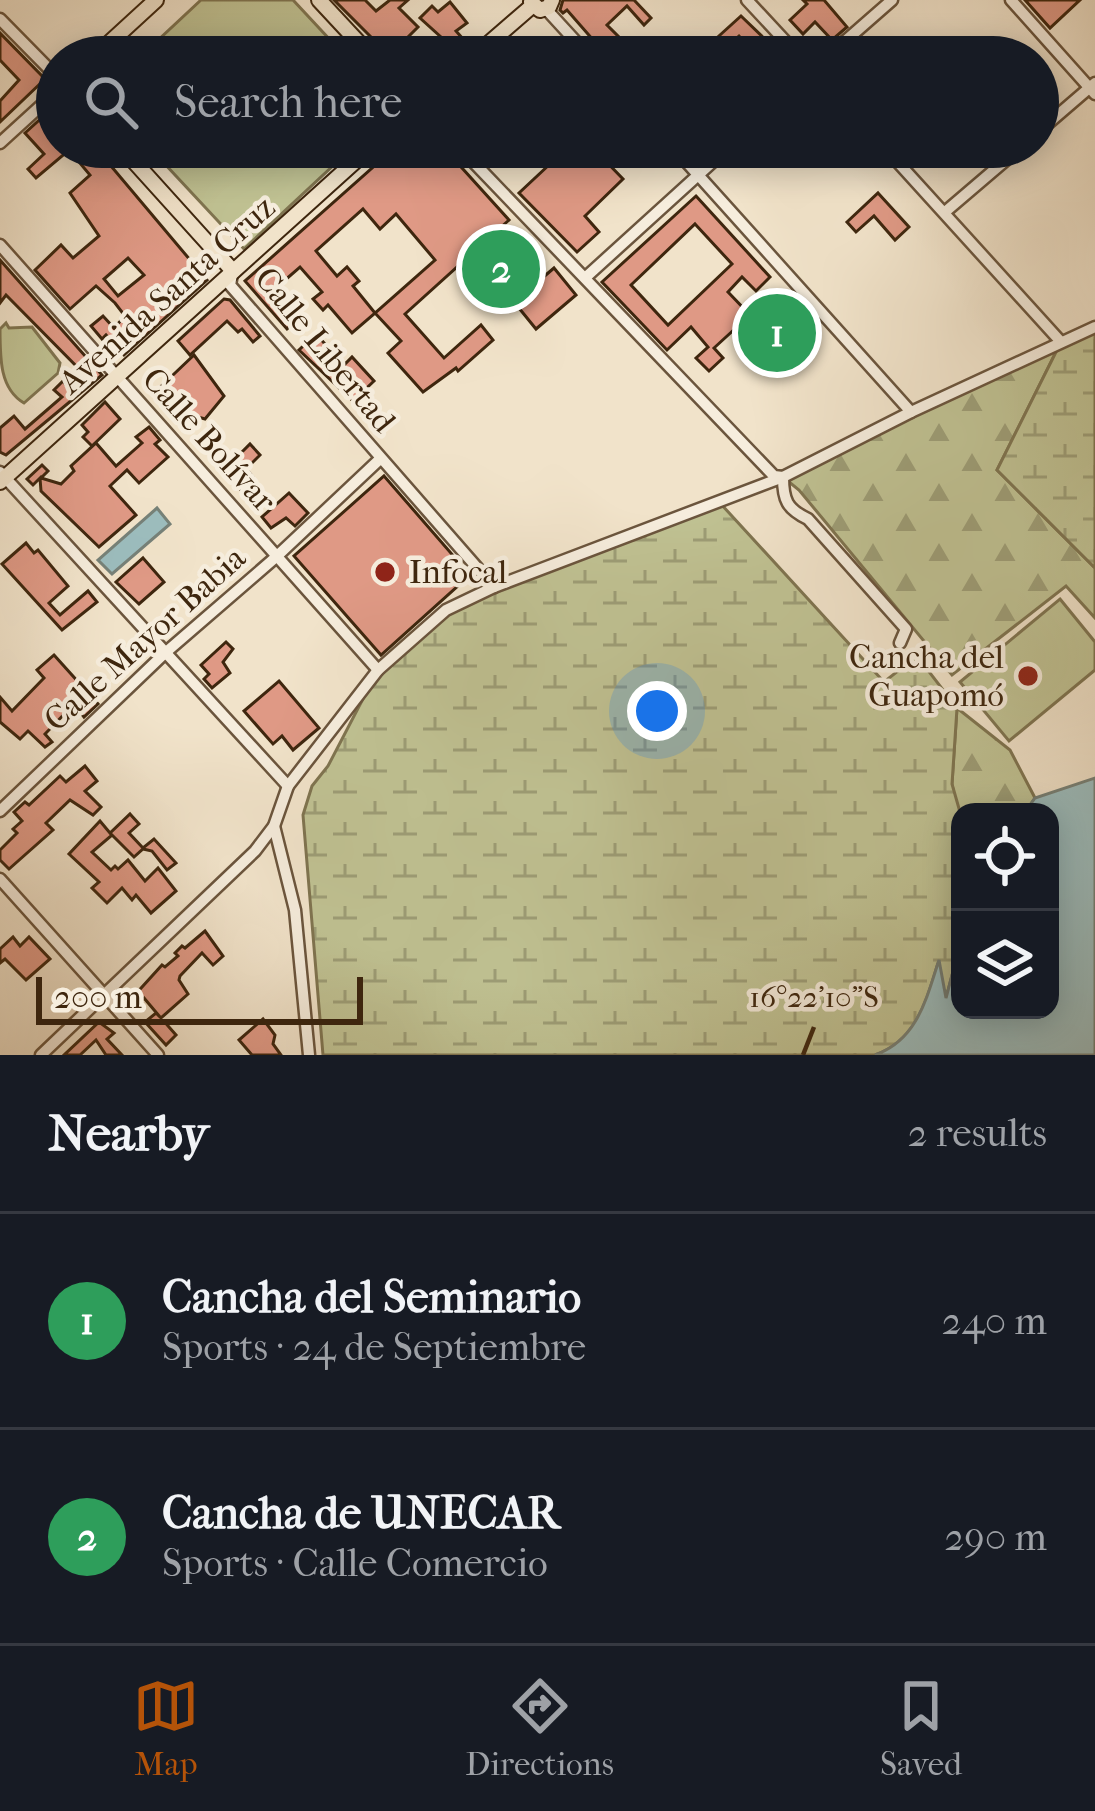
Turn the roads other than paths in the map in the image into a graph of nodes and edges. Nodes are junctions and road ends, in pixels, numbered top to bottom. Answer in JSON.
{"nodes":[{"id":1,"x":131,"y":0,"type":"edge"},
{"id":2,"x":156,"y":0,"type":"edge"},
{"id":3,"x":319,"y":0,"type":"edge"},
{"id":4,"x":747,"y":0,"type":"edge"},
{"id":5,"x":892,"y":0,"type":"edge"},
{"id":6,"x":1011,"y":0,"type":"edge"},
{"id":7,"x":540,"y":4,"type":"edge"},
{"id":8,"x":142,"y":13,"type":"junction"},
{"id":9,"x":0,"y":19,"type":"edge"},
{"id":10,"x":117,"y":36,"type":"edge"},
{"id":11,"x":352,"y":36,"type":"edge"},
{"id":12,"x":500,"y":36,"type":"edge"},
{"id":13,"x":570,"y":36,"type":"edge"},
{"id":14,"x":780,"y":36,"type":"edge"},
{"id":15,"x":851,"y":36,"type":"edge"},
{"id":16,"x":1045,"y":36,"type":"edge"},
{"id":17,"x":1059,"y":52,"type":"edge"},
{"id":18,"x":36,"y":56,"type":"edge"},
{"id":19,"x":1093,"y":88,"type":"edge"},
{"id":20,"x":36,"y":110,"type":"edge"},
{"id":21,"x":1059,"y":115,"type":"edge"},
{"id":22,"x":0,"y":143,"type":"edge"},
{"id":23,"x":140,"y":168,"type":"edge"},
{"id":24,"x":348,"y":168,"type":"edge"},
{"id":25,"x":479,"y":168,"type":"edge"},
{"id":26,"x":692,"y":168,"type":"edge"},
{"id":27,"x":706,"y":168,"type":"edge"},
{"id":28,"x":904,"y":168,"type":"edge"},
{"id":29,"x":996,"y":168,"type":"edge"},
{"id":30,"x":698,"y":175,"type":"junction"},
{"id":31,"x":945,"y":212,"type":"junction"},
{"id":32,"x":0,"y":244,"type":"edge"},
{"id":33,"x":233,"y":271,"type":"junction"},
{"id":34,"x":586,"y":278,"type":"junction"},
{"id":35,"x":1095,"y":327,"type":"edge"},
{"id":36,"x":1061,"y":342,"type":"junction"},
{"id":37,"x":117,"y":377,"type":"junction"},
{"id":38,"x":910,"y":412,"type":"junction"},
{"id":39,"x":380,"y":459,"type":"junction"},
{"id":40,"x":2,"y":477,"type":"edge"},
{"id":41,"x":783,"y":477,"type":"junction"},
{"id":42,"x":276,"y":557,"type":"junction"},
{"id":43,"x":494,"y":587,"type":"junction"},
{"id":44,"x":900,"y":643,"type":"dead end"},
{"id":45,"x":165,"y":653,"type":"junction"},
{"id":46,"x":378,"y":670,"type":"junction"},
{"id":47,"x":288,"y":785,"type":"junction"},
{"id":48,"x":0,"y":811,"type":"edge"},
{"id":49,"x":274,"y":826,"type":"junction"},
{"id":50,"x":0,"y":879,"type":"edge"},
{"id":51,"x":106,"y":995,"type":"junction"},
{"id":52,"x":40,"y":1055,"type":"edge"},
{"id":53,"x":158,"y":1055,"type":"edge"},
{"id":54,"x":309,"y":1055,"type":"edge"}],
"edges":[{"from":1,"to":8,"type":"street"},
{"from":2,"to":8,"type":"main road"},
{"from":3,"to":11,"type":"main road"},
{"from":4,"to":14,"type":"street"},
{"from":5,"to":15,"type":"street"},
{"from":6,"to":16,"type":"street"},
{"from":7,"to":12,"type":"main road"},
{"from":7,"to":13,"type":"street"},
{"from":8,"to":10,"type":"main road"},
{"from":9,"to":18,"type":"street"},
{"from":17,"to":19,"type":"street"},
{"from":19,"to":21,"type":"street"},
{"from":20,"to":22,"type":"street"},
{"from":23,"to":33,"type":"main road","name":"Calle Libertad"},
{"from":24,"to":33,"type":"main road","name":"Avenida Santa Cruz"},
{"from":25,"to":34,"type":"street"},
{"from":26,"to":30,"type":"street"},
{"from":27,"to":30,"type":"street"},
{"from":28,"to":31,"type":"street"},
{"from":29,"to":31,"type":"street"},
{"from":30,"to":34,"type":"street"},
{"from":30,"to":38,"type":"street"},
{"from":31,"to":36,"type":"street"},
{"from":32,"to":37,"type":"street","name":"Calle Bolívar"},
{"from":33,"to":37,"type":"main road","name":"Avenida Santa Cruz"},
{"from":33,"to":39,"type":"street","name":"Calle Libertad"},
{"from":34,"to":41,"type":"street"},
{"from":35,"to":36,"type":"street"},
{"from":36,"to":38,"type":"street"},
{"from":37,"to":40,"type":"main road","name":"Avenida Santa Cruz"},
{"from":37,"to":42,"type":"street","name":"Calle Bolívar"},
{"from":38,"to":41,"type":"street"},
{"from":39,"to":42,"type":"street","name":"Calle Mayor Babia"},
{"from":39,"to":43,"type":"street","name":"Calle Libertad"},
{"from":40,"to":45,"type":"street"},
{"from":41,"to":43,"type":"street"},
{"from":41,"to":44,"type":"street"},
{"from":42,"to":45,"type":"street","name":"Calle Mayor Babia"},
{"from":42,"to":46,"type":"street","name":"Calle Bolívar"},
{"from":43,"to":46,"type":"street"},
{"from":45,"to":47,"type":"street"},
{"from":45,"to":48,"type":"street","name":"Calle Mayor Babia"},
{"from":46,"to":47,"type":"street"},
{"from":47,"to":49,"type":"street"},
{"from":49,"to":51,"type":"street"},
{"from":49,"to":54,"type":"street"},
{"from":50,"to":51,"type":"street"},
{"from":51,"to":52,"type":"street"},
{"from":51,"to":53,"type":"street"}]}
